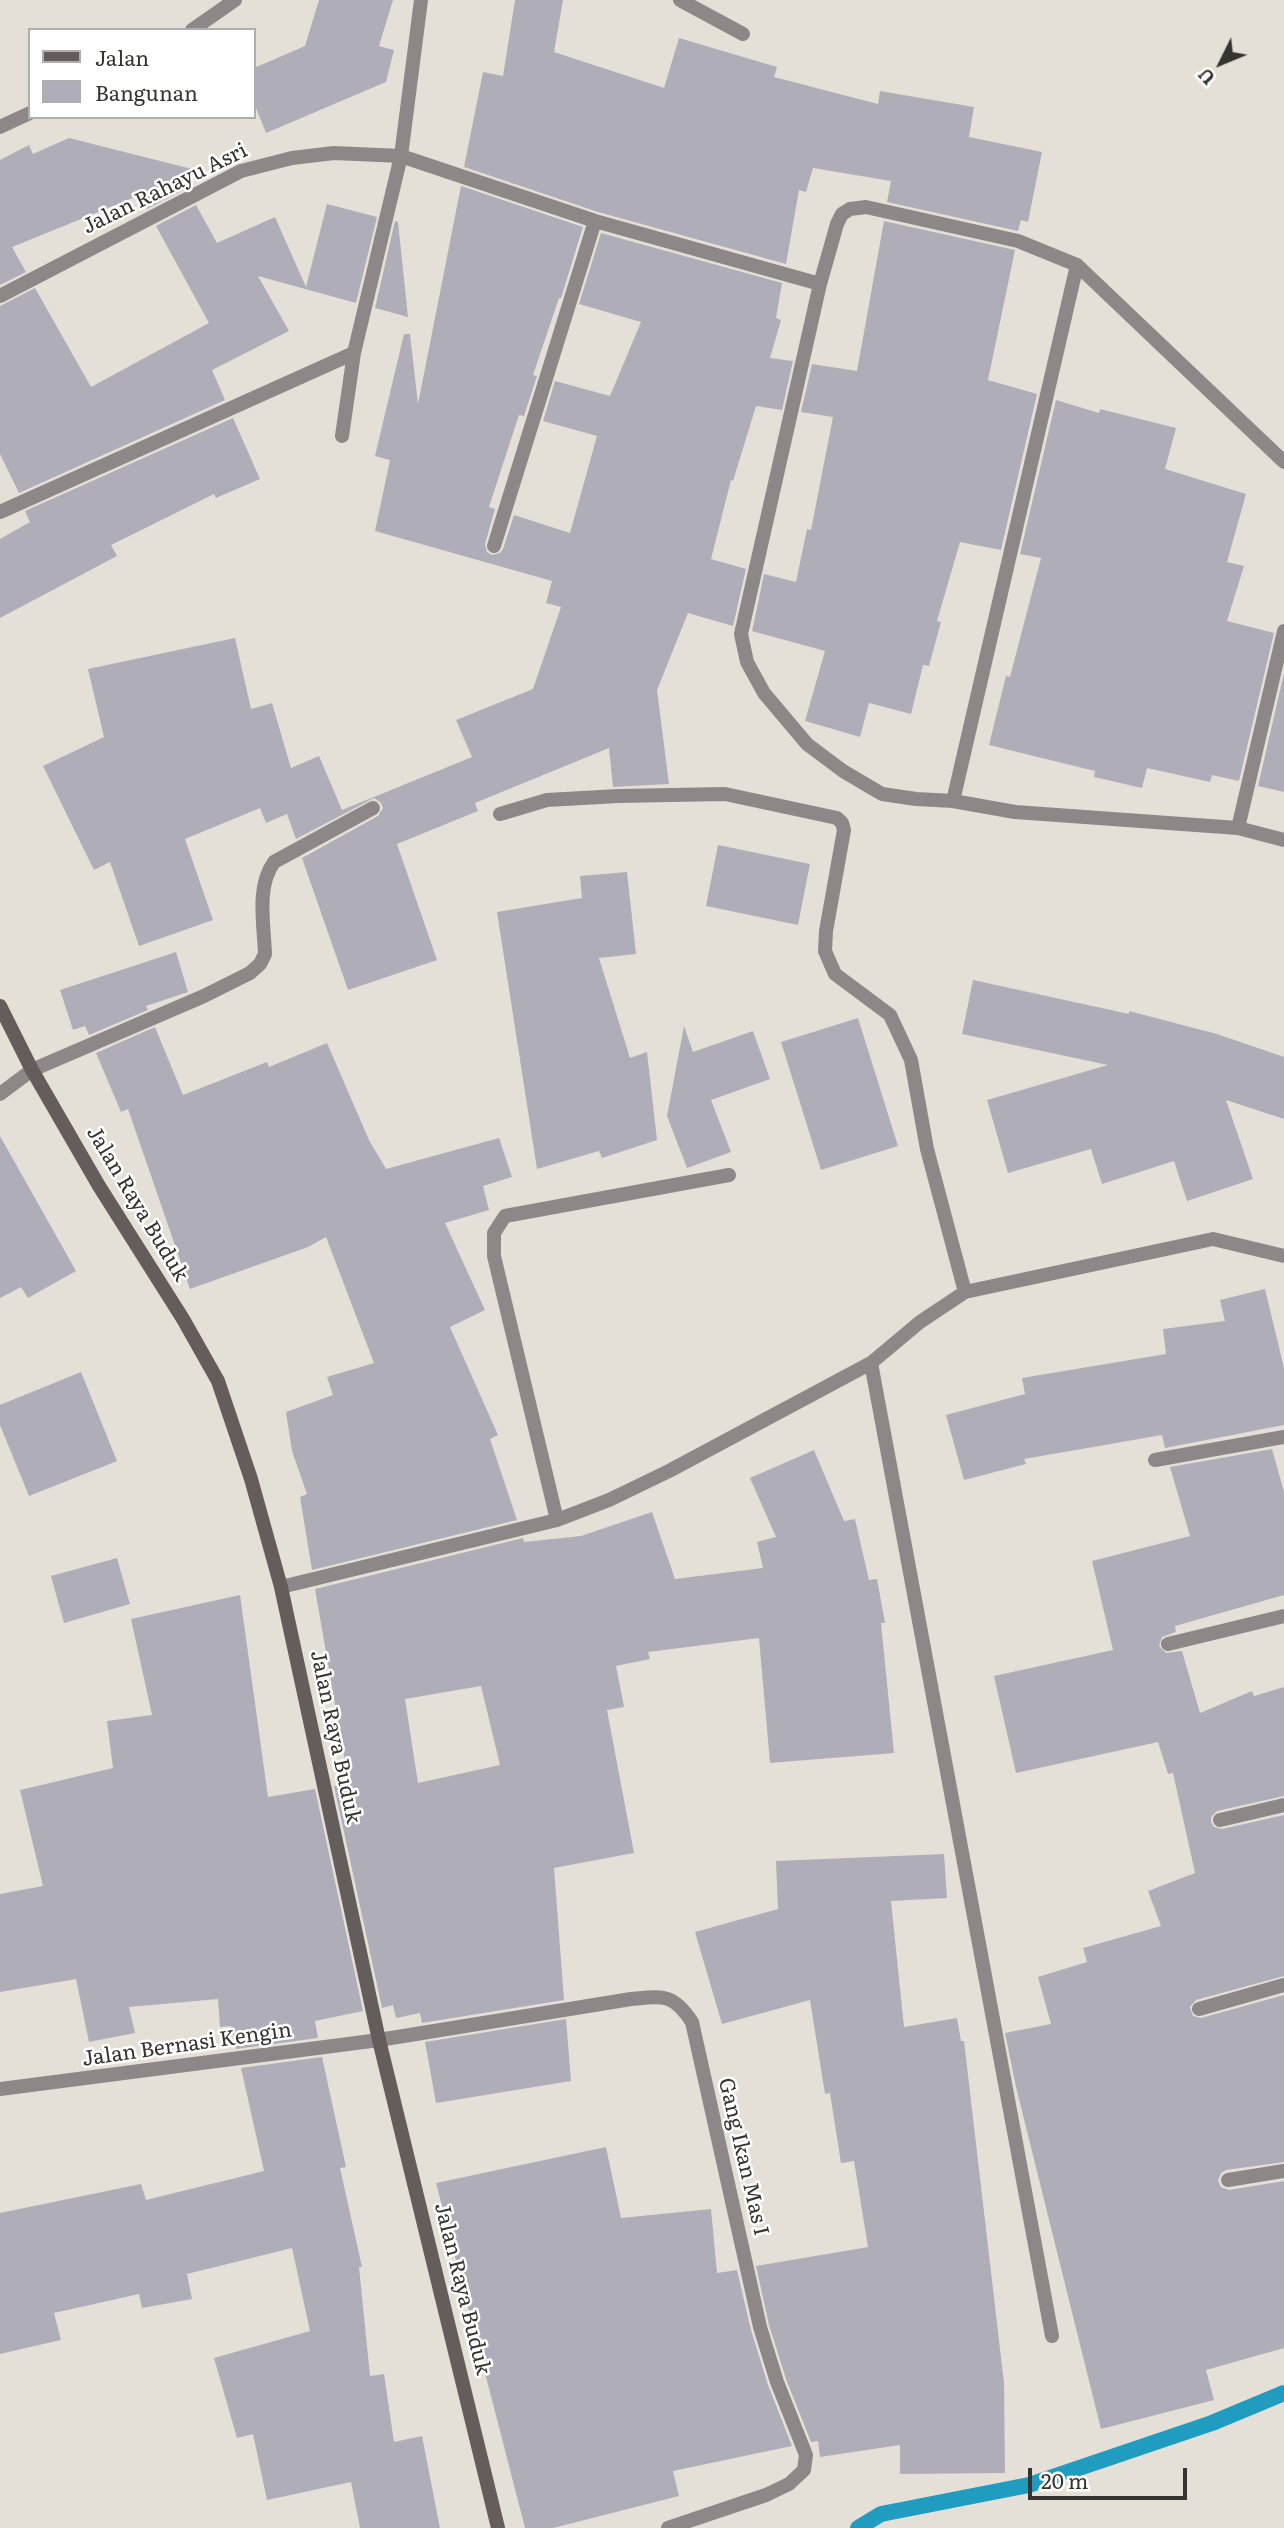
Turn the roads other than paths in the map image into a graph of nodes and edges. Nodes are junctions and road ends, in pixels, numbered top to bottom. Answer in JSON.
{"nodes":[{"id":1,"x":234,"y":0,"type":"edge"},
{"id":2,"x":421,"y":0,"type":"edge"},
{"id":3,"x":680,"y":0,"type":"edge"},
{"id":4,"x":195,"y":28,"type":"edge"},
{"id":5,"x":743,"y":34,"type":"dead end"},
{"id":6,"x":28,"y":114,"type":"edge"},
{"id":7,"x":0,"y":127,"type":"edge"},
{"id":8,"x":401,"y":156,"type":"junction"},
{"id":9,"x":595,"y":221,"type":"junction"},
{"id":10,"x":1077,"y":265,"type":"junction"},
{"id":11,"x":820,"y":284,"type":"junction"},
{"id":12,"x":0,"y":296,"type":"edge"},
{"id":13,"x":354,"y":353,"type":"junction"},
{"id":14,"x":342,"y":436,"type":"dead end"},
{"id":15,"x":1284,"y":461,"type":"edge"},
{"id":16,"x":0,"y":512,"type":"edge"},
{"id":17,"x":494,"y":546,"type":"dead end"},
{"id":18,"x":1284,"y":631,"type":"edge"},
{"id":19,"x":953,"y":801,"type":"junction"},
{"id":20,"x":373,"y":808,"type":"dead end"},
{"id":21,"x":500,"y":814,"type":"dead end"},
{"id":22,"x":1238,"y":828,"type":"junction"},
{"id":23,"x":1284,"y":840,"type":"edge"},
{"id":24,"x":0,"y":1006,"type":"edge"},
{"id":25,"x":33,"y":1070,"type":"junction"},
{"id":26,"x":0,"y":1094,"type":"edge"},
{"id":27,"x":729,"y":1175,"type":"dead end"},
{"id":28,"x":1284,"y":1256,"type":"edge"},
{"id":29,"x":965,"y":1292,"type":"junction"},
{"id":30,"x":871,"y":1363,"type":"junction"},
{"id":31,"x":1284,"y":1437,"type":"edge"},
{"id":32,"x":1155,"y":1461,"type":"dead end"},
{"id":33,"x":556,"y":1520,"type":"junction"},
{"id":34,"x":281,"y":1587,"type":"junction"},
{"id":35,"x":1284,"y":1616,"type":"edge"},
{"id":36,"x":1168,"y":1644,"type":"dead end"},
{"id":37,"x":1284,"y":1805,"type":"edge"},
{"id":38,"x":1220,"y":1820,"type":"dead end"},
{"id":39,"x":1284,"y":1985,"type":"edge"},
{"id":40,"x":1199,"y":2009,"type":"dead end"},
{"id":41,"x":379,"y":2040,"type":"junction"},
{"id":42,"x":0,"y":2089,"type":"edge"},
{"id":43,"x":1284,"y":2171,"type":"edge"},
{"id":44,"x":1228,"y":2180,"type":"dead end"},
{"id":45,"x":1052,"y":2336,"type":"dead end"},
{"id":46,"x":498,"y":2528,"type":"edge"},
{"id":47,"x":668,"y":2528,"type":"edge"}],
"edges":[{"from":1,"to":4,"type":"street"},
{"from":2,"to":8,"type":"street"},
{"from":3,"to":5,"type":"street"},
{"from":6,"to":7,"type":"street"},
{"from":8,"to":9,"type":"street","name":"Jalan Rahayu Asri"},
{"from":8,"to":12,"type":"street","name":"Jalan Rahayu Asri"},
{"from":8,"to":13,"type":"street"},
{"from":9,"to":11,"type":"street","name":"Jalan Rahayu Asri"},
{"from":9,"to":17,"type":"street"},
{"from":10,"to":11,"type":"street"},
{"from":10,"to":15,"type":"street"},
{"from":10,"to":19,"type":"street"},
{"from":11,"to":19,"type":"street"},
{"from":13,"to":14,"type":"street"},
{"from":13,"to":16,"type":"street"},
{"from":18,"to":22,"type":"street"},
{"from":19,"to":22,"type":"street"},
{"from":20,"to":25,"type":"street"},
{"from":21,"to":29,"type":"street"},
{"from":22,"to":23,"type":"street"},
{"from":24,"to":25,"type":"street","name":"Jalan Raya Buduk"},
{"from":25,"to":26,"type":"street"},
{"from":25,"to":34,"type":"street","name":"Jalan Raya Buduk"},
{"from":27,"to":33,"type":"street"},
{"from":28,"to":29,"type":"street"},
{"from":29,"to":30,"type":"street"},
{"from":30,"to":33,"type":"street"},
{"from":30,"to":45,"type":"street"},
{"from":31,"to":32,"type":"street"},
{"from":33,"to":34,"type":"street"},
{"from":34,"to":41,"type":"street","name":"Jalan Raya Buduk"},
{"from":35,"to":36,"type":"street"},
{"from":37,"to":38,"type":"street"},
{"from":39,"to":40,"type":"street"},
{"from":41,"to":42,"type":"street","name":"Jalan Bernasi Kengin"},
{"from":41,"to":46,"type":"street","name":"Jalan Raya Buduk"},
{"from":41,"to":47,"type":"street","name":"Gang Ikan Mas I"},
{"from":43,"to":44,"type":"street"}]}
